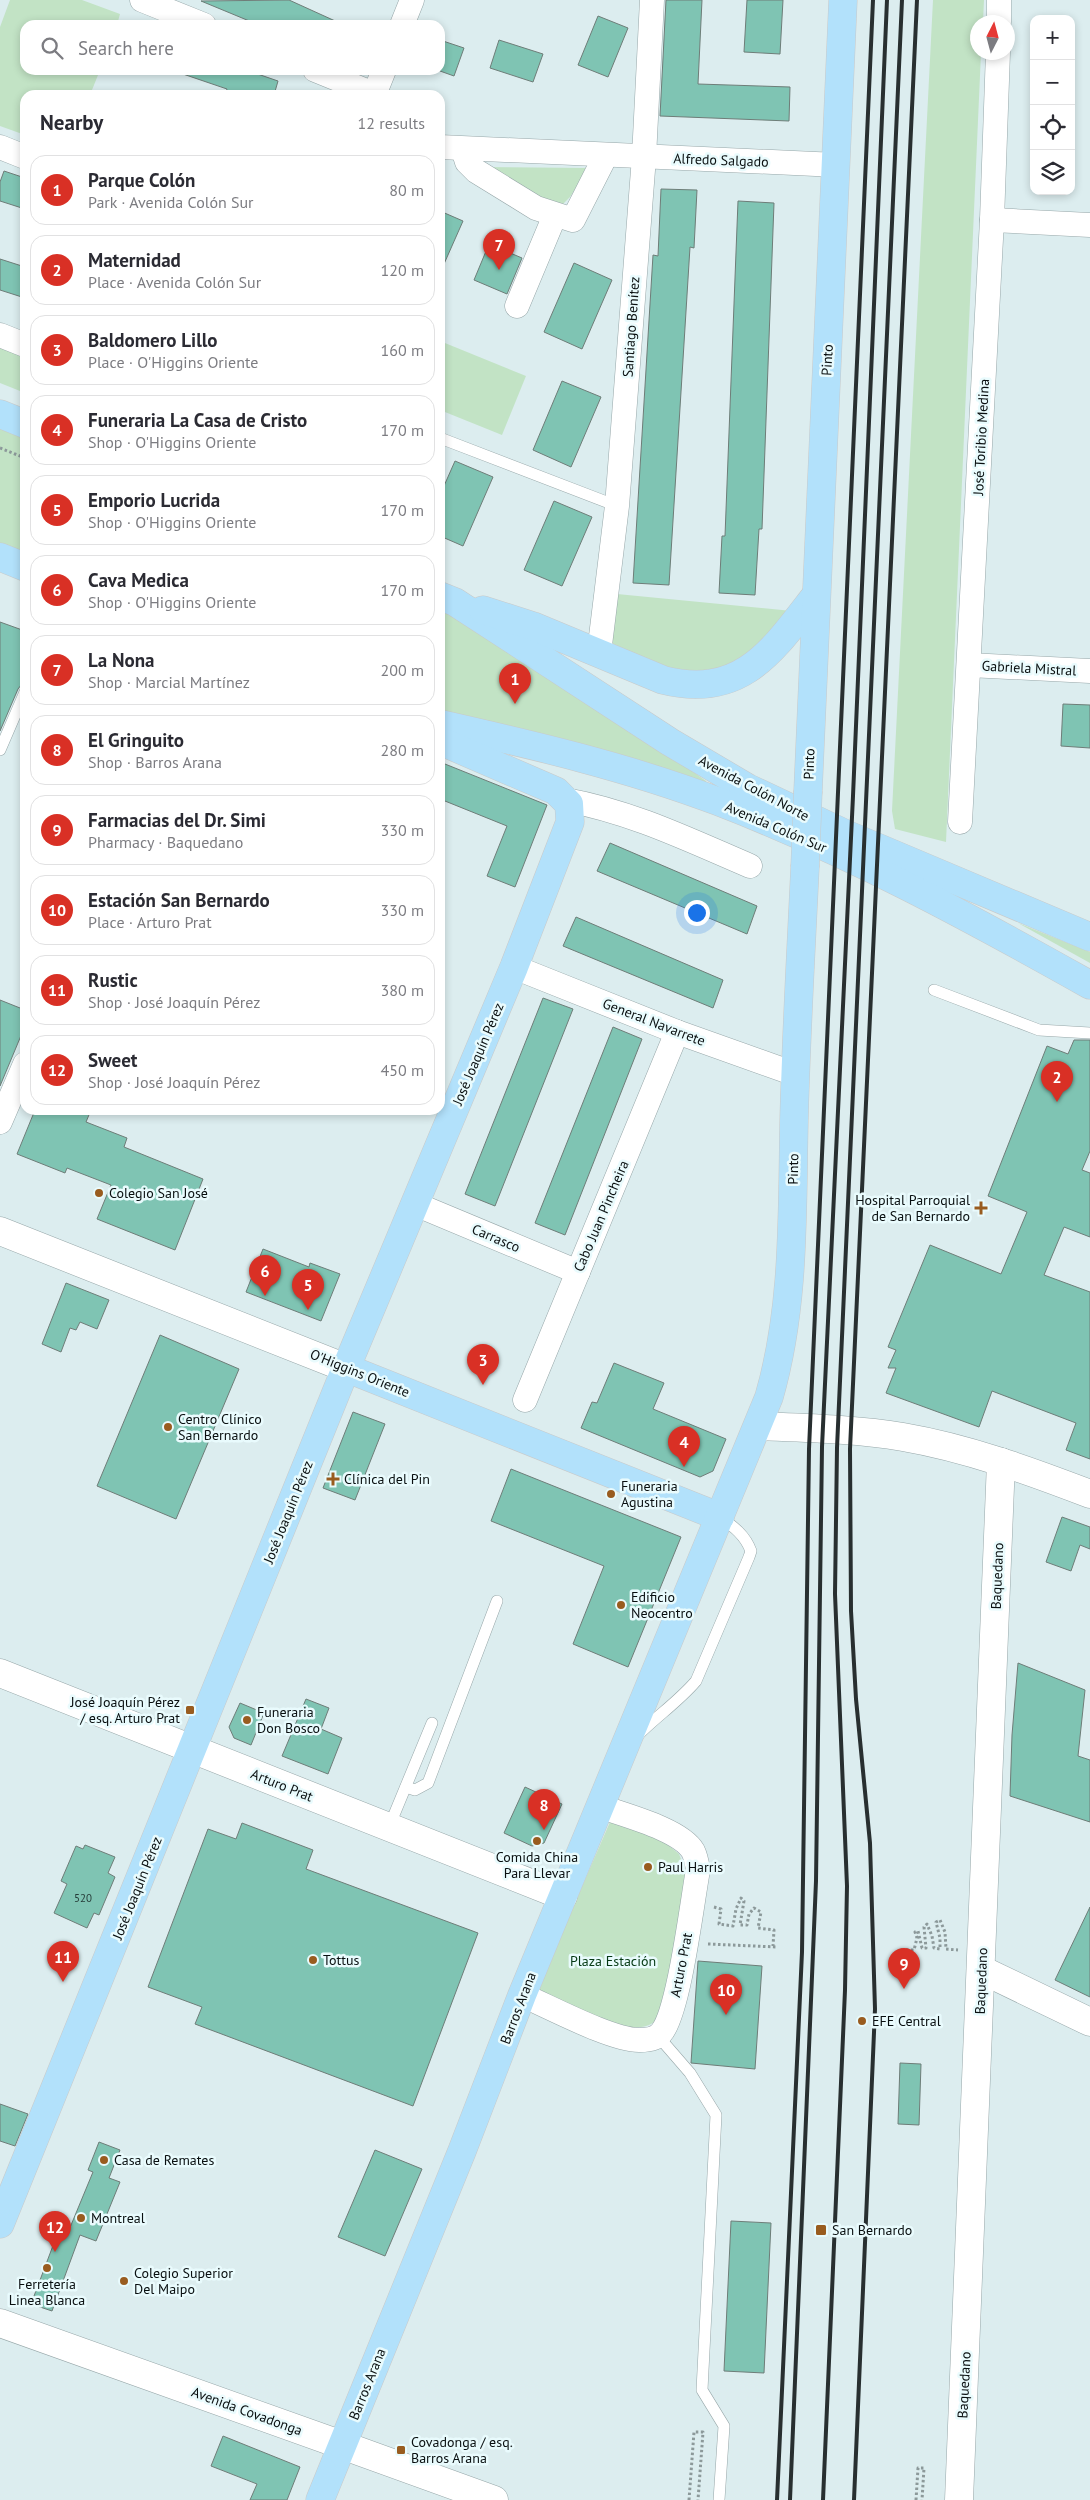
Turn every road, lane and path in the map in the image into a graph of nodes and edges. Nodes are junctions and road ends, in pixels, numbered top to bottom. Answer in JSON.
{"nodes":[{"id":1,"x":142,"y":0,"type":"edge"},
{"id":2,"x":412,"y":0,"type":"edge"},
{"id":3,"x":843,"y":0,"type":"edge"},
{"id":4,"x":999,"y":0,"type":"edge"},
{"id":5,"x":646,"y":2,"type":"edge"},
{"id":6,"x":998,"y":15,"type":"edge"},
{"id":7,"x":192,"y":20,"type":"edge"},
{"id":8,"x":404,"y":20,"type":"edge"},
{"id":9,"x":998,"y":60,"type":"edge"},
{"id":10,"x":327,"y":75,"type":"edge"},
{"id":11,"x":382,"y":75,"type":"edge"},
{"id":12,"x":362,"y":90,"type":"edge"},
{"id":13,"x":376,"y":90,"type":"edge"},
{"id":14,"x":0,"y":147,"type":"edge"},
{"id":15,"x":451,"y":148,"type":"edge"},
{"id":16,"x":20,"y":155,"type":"edge"},
{"id":17,"x":606,"y":155,"type":"junction"},
{"id":18,"x":644,"y":157,"type":"junction"},
{"id":19,"x":837,"y":164,"type":"junction"},
{"id":20,"x":555,"y":214,"type":"junction"},
{"id":21,"x":992,"y":220,"type":"junction"},
{"id":22,"x":1090,"y":225,"type":"edge"},
{"id":23,"x":517,"y":306,"type":"dead end"},
{"id":24,"x":0,"y":335,"type":"edge"},
{"id":25,"x":20,"y":344,"type":"edge"},
{"id":26,"x":0,"y":414,"type":"edge"},
{"id":27,"x":20,"y":422,"type":"edge"},
{"id":28,"x":445,"y":440,"type":"edge"},
{"id":29,"x":0,"y":448,"type":"edge"},
{"id":30,"x":20,"y":456,"type":"edge"},
{"id":31,"x":617,"y":506,"type":"junction"},
{"id":32,"x":0,"y":558,"type":"edge"},
{"id":33,"x":20,"y":566,"type":"edge"},
{"id":34,"x":816,"y":595,"type":"junction"},
{"id":35,"x":447,"y":599,"type":"edge"},
{"id":36,"x":599,"y":653,"type":"junction"},
{"id":37,"x":969,"y":665,"type":"junction"},
{"id":38,"x":1090,"y":671,"type":"edge"},
{"id":39,"x":20,"y":704,"type":"edge"},
{"id":40,"x":445,"y":725,"type":"edge"},
{"id":41,"x":445,"y":743,"type":"edge"},
{"id":42,"x":0,"y":750,"type":"edge"},
{"id":43,"x":566,"y":800,"type":"junction"},
{"id":44,"x":960,"y":822,"type":"dead end"},
{"id":45,"x":750,"y":866,"type":"dead end"},
{"id":46,"x":1090,"y":937,"type":"edge"},
{"id":47,"x":514,"y":967,"type":"junction"},
{"id":48,"x":1090,"y":985,"type":"edge"},
{"id":49,"x":934,"y":990,"type":"dead end"},
{"id":50,"x":677,"y":1032,"type":"junction"},
{"id":51,"x":1090,"y":1033,"type":"edge"},
{"id":52,"x":795,"y":1074,"type":"junction"},
{"id":53,"x":20,"y":1076,"type":"edge"},
{"id":54,"x":0,"y":1122,"type":"edge"},
{"id":55,"x":415,"y":1204,"type":"junction"},
{"id":56,"x":0,"y":1232,"type":"edge"},
{"id":57,"x":578,"y":1272,"type":"junction"},
{"id":58,"x":346,"y":1368,"type":"junction"},
{"id":59,"x":525,"y":1400,"type":"dead end"},
{"id":60,"x":758,"y":1426,"type":"junction"},
{"id":61,"x":1002,"y":1462,"type":"junction"},
{"id":62,"x":1090,"y":1494,"type":"edge"},
{"id":63,"x":720,"y":1517,"type":"junction"},
{"id":64,"x":497,"y":1601,"type":"dead end"},
{"id":65,"x":0,"y":1673,"type":"edge"},
{"id":66,"x":432,"y":1723,"type":"dead end"},
{"id":67,"x":193,"y":1750,"type":"junction"},
{"id":68,"x":621,"y":1752,"type":"junction"},
{"id":69,"x":406,"y":1787,"type":"junction"},
{"id":70,"x":600,"y":1806,"type":"junction"},
{"id":71,"x":389,"y":1827,"type":"junction"},
{"id":72,"x":563,"y":1896,"type":"junction"},
{"id":73,"x":713,"y":1907,"type":"dead end"},
{"id":74,"x":714,"y":1943,"type":"dead end"},
{"id":75,"x":982,"y":1961,"type":"junction"},
{"id":76,"x":898,"y":1968,"type":"dead end"},
{"id":77,"x":522,"y":1995,"type":"junction"},
{"id":78,"x":1090,"y":2022,"type":"edge"},
{"id":79,"x":658,"y":2036,"type":"junction"},
{"id":80,"x":0,"y":2224,"type":"edge"},
{"id":81,"x":0,"y":2323,"type":"edge"},
{"id":82,"x":342,"y":2445,"type":"junction"},
{"id":83,"x":320,"y":2500,"type":"edge"},
{"id":84,"x":494,"y":2500,"type":"edge"},
{"id":85,"x":689,"y":2500,"type":"edge"},
{"id":86,"x":698,"y":2500,"type":"edge"},
{"id":87,"x":719,"y":2500,"type":"edge"},
{"id":88,"x":916,"y":2500,"type":"edge"},
{"id":89,"x":922,"y":2500,"type":"edge"},
{"id":90,"x":959,"y":2500,"type":"edge"}],
"edges":[{"from":1,"to":7,"type":"street"},
{"from":2,"to":8,"type":"street"},
{"from":3,"to":19,"type":"main road","name":"Pinto"},
{"from":4,"to":6,"type":"street"},
{"from":5,"to":18,"type":"street","name":"Santiago Benítez"},
{"from":9,"to":21,"type":"street","name":"José Toribio Medina"},
{"from":10,"to":12,"type":"street"},
{"from":11,"to":13,"type":"street"},
{"from":14,"to":16,"type":"street"},
{"from":15,"to":17,"type":"street","name":"Alfredo Salgado"},
{"from":15,"to":20,"type":"street","name":"Alfredo Salgado"},
{"from":17,"to":18,"type":"street","name":"Alfredo Salgado"},
{"from":17,"to":20,"type":"street","name":"Alfredo Salgado"},
{"from":18,"to":19,"type":"street","name":"Alfredo Salgado"},
{"from":18,"to":31,"type":"street","name":"Santiago Benítez"},
{"from":19,"to":34,"type":"main road","name":"Pinto"},
{"from":20,"to":23,"type":"street"},
{"from":21,"to":22,"type":"street"},
{"from":21,"to":37,"type":"street","name":"José Toribio Medina"},
{"from":24,"to":25,"type":"street"},
{"from":26,"to":27,"type":"main road"},
{"from":28,"to":31,"type":"lane"},
{"from":29,"to":30,"type":"path"},
{"from":31,"to":36,"type":"street","name":"Santiago Benítez"},
{"from":32,"to":33,"type":"main road"},
{"from":34,"to":36,"type":"main road"},
{"from":34,"to":52,"type":"main road","name":"Pinto","bridge":true},
{"from":35,"to":36,"type":"main road"},
{"from":35,"to":46,"type":"main road","name":"Avenida Colón Norte"},
{"from":37,"to":38,"type":"street","name":"Gabriela Mistral"},
{"from":37,"to":44,"type":"street","name":"José Toribio Medina"},
{"from":39,"to":42,"type":"lane"},
{"from":40,"to":48,"type":"main road","name":"Avenida Colón Sur"},
{"from":41,"to":43,"type":"main road"},
{"from":43,"to":45,"type":"street"},
{"from":43,"to":47,"type":"main road","name":"José Joaquín Pérez"},
{"from":47,"to":50,"type":"street","name":"General Navarrete"},
{"from":47,"to":55,"type":"main road","name":"José Joaquín Pérez"},
{"from":49,"to":51,"type":"lane"},
{"from":50,"to":52,"type":"street","name":"General Navarrete"},
{"from":50,"to":57,"type":"street","name":"Cabo Juan Pincheira"},
{"from":52,"to":60,"type":"main road","name":"Pinto"},
{"from":53,"to":54,"type":"street"},
{"from":55,"to":57,"type":"street","name":"Carrasco"},
{"from":55,"to":58,"type":"main road","name":"José Joaquín Pérez"},
{"from":56,"to":58,"type":"street","name":"O'Higgins Oriente"},
{"from":57,"to":59,"type":"street","name":"Cabo Juan Pincheira"},
{"from":58,"to":63,"type":"main road","name":"O'Higgins Oriente"},
{"from":58,"to":67,"type":"main road","name":"José Joaquín Pérez"},
{"from":60,"to":61,"type":"street"},
{"from":60,"to":63,"type":"main road","name":"Pinto"},
{"from":61,"to":62,"type":"street"},
{"from":61,"to":75,"type":"street","name":"Baquedano"},
{"from":63,"to":68,"type":"main road","name":"Barros Arana"},
{"from":63,"to":68,"type":"lane"},
{"from":64,"to":69,"type":"lane"},
{"from":65,"to":67,"type":"street","name":"Arturo Prat"},
{"from":66,"to":69,"type":"lane"},
{"from":67,"to":71,"type":"street","name":"Arturo Prat"},
{"from":67,"to":80,"type":"main road","name":"José Joaquín Pérez"},
{"from":68,"to":70,"type":"main road","name":"Barros Arana"},
{"from":69,"to":71,"type":"lane"},
{"from":70,"to":72,"type":"main road","name":"Barros Arana"},
{"from":70,"to":79,"type":"street","name":"Arturo Prat"},
{"from":71,"to":72,"type":"street","name":"Arturo Prat"},
{"from":72,"to":77,"type":"main road","name":"Barros Arana"},
{"from":73,"to":74,"type":"path"},
{"from":75,"to":76,"type":"path"},
{"from":75,"to":78,"type":"street"},
{"from":75,"to":90,"type":"street","name":"Baquedano"},
{"from":77,"to":79,"type":"street"},
{"from":77,"to":82,"type":"main road","name":"Barros Arana"},
{"from":79,"to":87,"type":"lane"},
{"from":81,"to":82,"type":"street","name":"Avenida Covadonga"},
{"from":82,"to":83,"type":"main road","name":"Barros Arana"},
{"from":82,"to":84,"type":"street","name":"Avenida Covadonga"},
{"from":85,"to":86,"type":"path"},
{"from":88,"to":89,"type":"path"}]}
